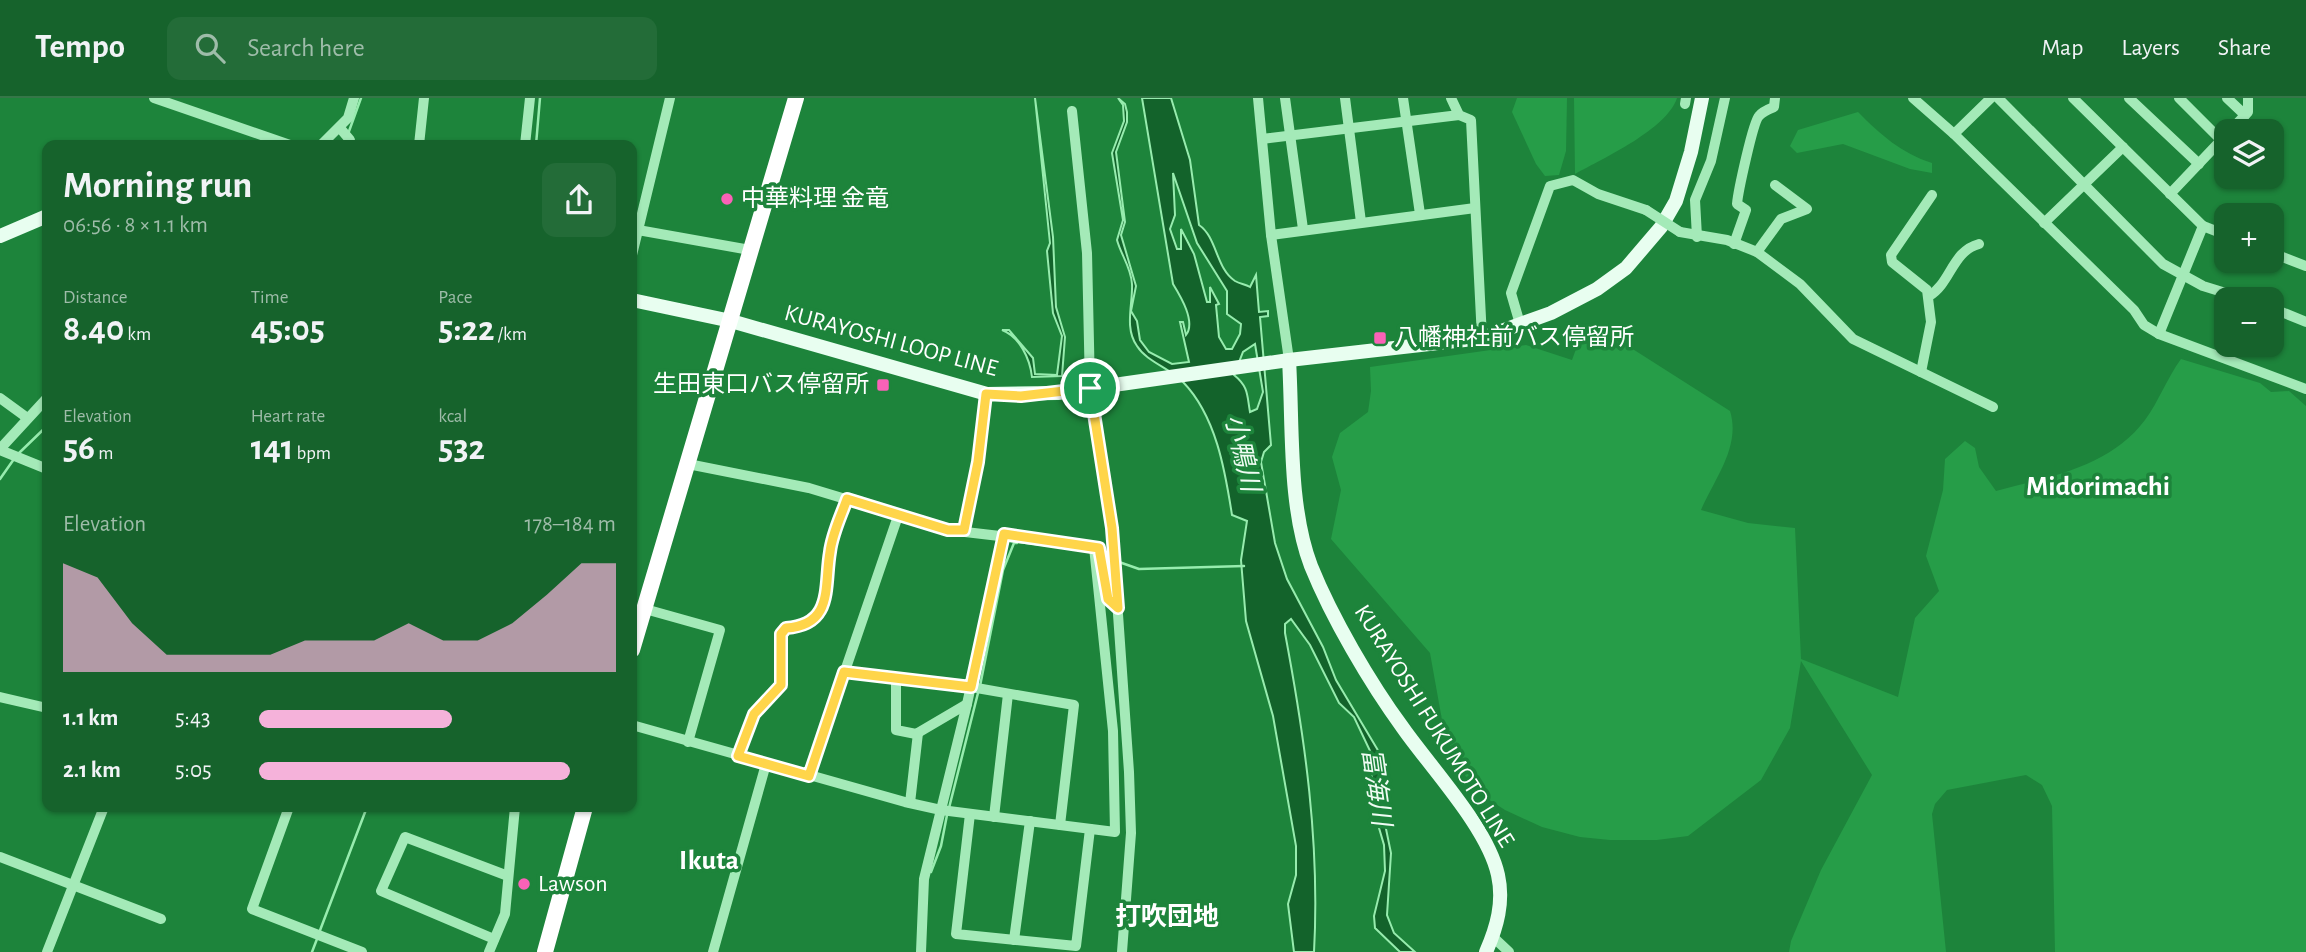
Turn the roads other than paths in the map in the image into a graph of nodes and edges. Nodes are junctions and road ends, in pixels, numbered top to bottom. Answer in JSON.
{"nodes":[{"id":1,"x":153,"y":98,"type":"edge"},
{"id":2,"x":354,"y":98,"type":"edge"},
{"id":3,"x":424,"y":98,"type":"edge"},
{"id":4,"x":530,"y":98,"type":"edge"},
{"id":5,"x":670,"y":98,"type":"edge"},
{"id":6,"x":796,"y":98,"type":"edge"},
{"id":7,"x":1258,"y":98,"type":"edge"},
{"id":8,"x":1285,"y":98,"type":"edge"},
{"id":9,"x":1345,"y":98,"type":"edge"},
{"id":10,"x":1402,"y":98,"type":"edge"},
{"id":11,"x":1451,"y":98,"type":"edge"},
{"id":12,"x":1702,"y":98,"type":"edge"},
{"id":13,"x":1725,"y":98,"type":"edge"},
{"id":14,"x":1775,"y":98,"type":"edge"},
{"id":15,"x":1913,"y":98,"type":"edge"},
{"id":16,"x":1991,"y":98,"type":"edge"},
{"id":17,"x":1998,"y":98,"type":"edge"},
{"id":18,"x":2073,"y":98,"type":"edge"},
{"id":19,"x":2129,"y":98,"type":"edge"},
{"id":20,"x":2179,"y":98,"type":"edge"},
{"id":21,"x":2227,"y":98,"type":"edge"},
{"id":22,"x":2248,"y":98,"type":"edge"},
{"id":23,"x":1072,"y":111,"type":"dead end"},
{"id":24,"x":1459,"y":115,"type":"junction"},
{"id":25,"x":2245,"y":115,"type":"junction"},
{"id":26,"x":2241,"y":119,"type":"edge"},
{"id":27,"x":1406,"y":122,"type":"junction"},
{"id":28,"x":2214,"y":126,"type":"edge"},
{"id":29,"x":340,"y":128,"type":"junction"},
{"id":30,"x":1349,"y":129,"type":"junction"},
{"id":31,"x":1954,"y":134,"type":"junction"},
{"id":32,"x":1291,"y":137,"type":"junction"},
{"id":33,"x":1262,"y":139,"type":"junction"},
{"id":34,"x":275,"y":140,"type":"edge"},
{"id":35,"x":327,"y":140,"type":"edge"},
{"id":36,"x":350,"y":140,"type":"edge"},
{"id":37,"x":420,"y":140,"type":"edge"},
{"id":38,"x":526,"y":140,"type":"edge"},
{"id":39,"x":2123,"y":147,"type":"junction"},
{"id":40,"x":2214,"y":148,"type":"edge"},
{"id":41,"x":2199,"y":164,"type":"junction"},
{"id":42,"x":1775,"y":185,"type":"dead end"},
{"id":43,"x":2084,"y":185,"type":"junction"},
{"id":44,"x":2170,"y":194,"type":"junction"},
{"id":45,"x":1932,"y":195,"type":"dead end"},
{"id":46,"x":1475,"y":208,"type":"junction"},
{"id":47,"x":1420,"y":215,"type":"junction"},
{"id":48,"x":42,"y":218,"type":"edge"},
{"id":49,"x":1361,"y":222,"type":"junction"},
{"id":50,"x":2044,"y":223,"type":"junction"},
{"id":51,"x":2203,"y":226,"type":"junction"},
{"id":52,"x":1303,"y":229,"type":"junction"},
{"id":53,"x":638,"y":230,"type":"junction"},
{"id":54,"x":2214,"y":230,"type":"edge"},
{"id":55,"x":637,"y":234,"type":"edge"},
{"id":56,"x":1271,"y":235,"type":"junction"},
{"id":57,"x":0,"y":236,"type":"edge"},
{"id":58,"x":1696,"y":237,"type":"junction"},
{"id":59,"x":1734,"y":244,"type":"junction"},
{"id":60,"x":1979,"y":244,"type":"dead end"},
{"id":61,"x":750,"y":250,"type":"junction"},
{"id":62,"x":1757,"y":252,"type":"junction"},
{"id":63,"x":2284,"y":258,"type":"edge"},
{"id":64,"x":2306,"y":266,"type":"edge"},
{"id":65,"x":2183,"y":277,"type":"junction"},
{"id":66,"x":2214,"y":288,"type":"edge"},
{"id":67,"x":1928,"y":296,"type":"junction"},
{"id":68,"x":637,"y":301,"type":"edge"},
{"id":69,"x":2284,"y":313,"type":"edge"},
{"id":70,"x":731,"y":321,"type":"junction"},
{"id":71,"x":2306,"y":322,"type":"edge"},
{"id":72,"x":1520,"y":324,"type":"junction"},
{"id":73,"x":2159,"y":334,"type":"junction"},
{"id":74,"x":1482,"y":338,"type":"junction"},
{"id":75,"x":1289,"y":360,"type":"junction"},
{"id":76,"x":1921,"y":372,"type":"junction"},
{"id":77,"x":1097,"y":387,"type":"junction"},
{"id":78,"x":2306,"y":389,"type":"edge"},
{"id":79,"x":986,"y":394,"type":"junction"},
{"id":80,"x":0,"y":398,"type":"edge"},
{"id":81,"x":42,"y":403,"type":"edge"},
{"id":82,"x":1993,"y":407,"type":"dead end"},
{"id":83,"x":26,"y":417,"type":"junction"},
{"id":84,"x":0,"y":449,"type":"edge"},
{"id":85,"x":688,"y":464,"type":"junction"},
{"id":86,"x":42,"y":466,"type":"edge"},
{"id":87,"x":847,"y":499,"type":"junction"},
{"id":88,"x":898,"y":516,"type":"junction"},
{"id":89,"x":964,"y":530,"type":"junction"},
{"id":90,"x":1004,"y":534,"type":"junction"},
{"id":91,"x":1094,"y":547,"type":"junction"},
{"id":92,"x":1118,"y":608,"type":"junction"},
{"id":93,"x":645,"y":609,"type":"junction"},
{"id":94,"x":637,"y":634,"type":"edge"},
{"id":95,"x":844,"y":672,"type":"junction"},
{"id":96,"x":896,"y":678,"type":"junction"},
{"id":97,"x":971,"y":687,"type":"junction"},
{"id":98,"x":1008,"y":694,"type":"junction"},
{"id":99,"x":0,"y":697,"type":"edge"},
{"id":100,"x":967,"y":704,"type":"junction"},
{"id":101,"x":42,"y":707,"type":"edge"},
{"id":102,"x":637,"y":727,"type":"edge"},
{"id":103,"x":918,"y":733,"type":"junction"},
{"id":104,"x":688,"y":742,"type":"junction"},
{"id":105,"x":738,"y":756,"type":"junction"},
{"id":106,"x":766,"y":764,"type":"junction"},
{"id":107,"x":809,"y":776,"type":"junction"},
{"id":108,"x":910,"y":803,"type":"junction"},
{"id":109,"x":941,"y":810,"type":"junction"},
{"id":110,"x":102,"y":812,"type":"edge"},
{"id":111,"x":287,"y":812,"type":"edge"},
{"id":112,"x":514,"y":812,"type":"edge"},
{"id":113,"x":584,"y":812,"type":"edge"},
{"id":114,"x":970,"y":814,"type":"junction"},
{"id":115,"x":994,"y":817,"type":"junction"},
{"id":116,"x":1030,"y":821,"type":"junction"},
{"id":117,"x":1060,"y":825,"type":"junction"},
{"id":118,"x":1090,"y":829,"type":"junction"},
{"id":119,"x":0,"y":857,"type":"edge"},
{"id":120,"x":508,"y":876,"type":"junction"},
{"id":121,"x":72,"y":886,"type":"junction"},
{"id":122,"x":161,"y":919,"type":"dead end"},
{"id":123,"x":1493,"y":937,"type":"junction"},
{"id":124,"x":494,"y":939,"type":"junction"},
{"id":125,"x":1012,"y":940,"type":"junction"},
{"id":126,"x":47,"y":952,"type":"edge"},
{"id":127,"x":362,"y":952,"type":"edge"},
{"id":128,"x":489,"y":952,"type":"edge"},
{"id":129,"x":545,"y":952,"type":"edge"},
{"id":130,"x":713,"y":952,"type":"edge"},
{"id":131,"x":921,"y":952,"type":"edge"},
{"id":132,"x":1008,"y":952,"type":"edge"},
{"id":133,"x":1122,"y":952,"type":"edge"},
{"id":134,"x":1486,"y":952,"type":"edge"},
{"id":135,"x":1509,"y":952,"type":"edge"}],
"edges":[{"from":1,"to":34,"type":"street"},
{"from":2,"to":29,"type":"street"},
{"from":3,"to":37,"type":"street"},
{"from":4,"to":38,"type":"street"},
{"from":5,"to":53,"type":"street"},
{"from":6,"to":61,"type":"highway"},
{"from":7,"to":33,"type":"street"},
{"from":8,"to":32,"type":"street"},
{"from":9,"to":30,"type":"street"},
{"from":10,"to":27,"type":"street"},
{"from":11,"to":24,"type":"street"},
{"from":12,"to":72,"type":"main road"},
{"from":13,"to":58,"type":"street"},
{"from":14,"to":59,"type":"street"},
{"from":15,"to":31,"type":"street"},
{"from":16,"to":31,"type":"street"},
{"from":17,"to":43,"type":"street"},
{"from":18,"to":39,"type":"street"},
{"from":19,"to":41,"type":"street"},
{"from":20,"to":28,"type":"street"},
{"from":21,"to":25,"type":"street"},
{"from":22,"to":25,"type":"street"},
{"from":23,"to":77,"type":"street"},
{"from":24,"to":27,"type":"street"},
{"from":24,"to":46,"type":"street"},
{"from":25,"to":26,"type":"street"},
{"from":27,"to":30,"type":"street"},
{"from":27,"to":47,"type":"street"},
{"from":29,"to":35,"type":"street"},
{"from":29,"to":36,"type":"street"},
{"from":30,"to":32,"type":"street"},
{"from":30,"to":49,"type":"street"},
{"from":31,"to":50,"type":"street"},
{"from":32,"to":33,"type":"street"},
{"from":32,"to":52,"type":"street"},
{"from":33,"to":56,"type":"street"},
{"from":39,"to":43,"type":"street"},
{"from":39,"to":44,"type":"street"},
{"from":40,"to":41,"type":"street"},
{"from":41,"to":44,"type":"street"},
{"from":42,"to":62,"type":"street"},
{"from":43,"to":50,"type":"street"},
{"from":43,"to":65,"type":"street"},
{"from":44,"to":51,"type":"street"},
{"from":45,"to":67,"type":"street"},
{"from":46,"to":47,"type":"street"},
{"from":46,"to":74,"type":"street"},
{"from":47,"to":49,"type":"street"},
{"from":48,"to":57,"type":"main road"},
{"from":49,"to":52,"type":"street"},
{"from":50,"to":73,"type":"street"},
{"from":51,"to":54,"type":"street"},
{"from":51,"to":65,"type":"street"},
{"from":52,"to":56,"type":"street"},
{"from":53,"to":55,"type":"street"},
{"from":53,"to":61,"type":"street"},
{"from":56,"to":75,"type":"street"},
{"from":58,"to":59,"type":"street"},
{"from":58,"to":72,"type":"street","bridge":true},
{"from":59,"to":62,"type":"street"},
{"from":60,"to":67,"type":"street"},
{"from":61,"to":70,"type":"highway"},
{"from":62,"to":76,"type":"street"},
{"from":63,"to":64,"type":"street"},
{"from":65,"to":66,"type":"street"},
{"from":65,"to":73,"type":"street"},
{"from":67,"to":76,"type":"street"},
{"from":68,"to":70,"type":"main road","name":"KURAYOSHI LOOP LINE"},
{"from":69,"to":71,"type":"street"},
{"from":70,"to":79,"type":"main road","name":"KURAYOSHI LOOP LINE"},
{"from":70,"to":85,"type":"highway"},
{"from":72,"to":74,"type":"main road"},
{"from":73,"to":78,"type":"street"},
{"from":74,"to":75,"type":"main road"},
{"from":75,"to":77,"type":"main road","name":"KURAYOSHI LOOP LINE"},
{"from":75,"to":123,"type":"main road","name":"KURAYOSHI FUKUMOTO LINE"},
{"from":76,"to":82,"type":"street"},
{"from":77,"to":79,"type":"main road","name":"KURAYOSHI LOOP LINE"},
{"from":77,"to":92,"type":"street"},
{"from":79,"to":89,"type":"street"},
{"from":80,"to":83,"type":"street"},
{"from":81,"to":83,"type":"street"},
{"from":83,"to":84,"type":"street"},
{"from":84,"to":86,"type":"street"},
{"from":85,"to":87,"type":"street"},
{"from":85,"to":93,"type":"highway"},
{"from":87,"to":88,"type":"street"},
{"from":87,"to":105,"type":"street"},
{"from":88,"to":89,"type":"street"},
{"from":88,"to":95,"type":"street"},
{"from":89,"to":90,"type":"street"},
{"from":90,"to":91,"type":"street"},
{"from":90,"to":97,"type":"street"},
{"from":91,"to":92,"type":"street"},
{"from":91,"to":118,"type":"street"},
{"from":92,"to":133,"type":"street"},
{"from":93,"to":94,"type":"highway"},
{"from":93,"to":104,"type":"street"},
{"from":95,"to":96,"type":"street"},
{"from":95,"to":107,"type":"street"},
{"from":96,"to":97,"type":"street"},
{"from":96,"to":103,"type":"street"},
{"from":97,"to":98,"type":"street"},
{"from":97,"to":100,"type":"street"},
{"from":98,"to":115,"type":"street"},
{"from":98,"to":117,"type":"street"},
{"from":99,"to":101,"type":"street"},
{"from":100,"to":103,"type":"street"},
{"from":100,"to":109,"type":"street"},
{"from":102,"to":104,"type":"street"},
{"from":103,"to":108,"type":"street"},
{"from":104,"to":105,"type":"street"},
{"from":105,"to":106,"type":"street"},
{"from":106,"to":107,"type":"street"},
{"from":106,"to":130,"type":"street"},
{"from":107,"to":108,"type":"street"},
{"from":108,"to":109,"type":"street"},
{"from":109,"to":114,"type":"street"},
{"from":109,"to":131,"type":"street"},
{"from":110,"to":121,"type":"street"},
{"from":111,"to":127,"type":"street"},
{"from":112,"to":120,"type":"street"},
{"from":113,"to":129,"type":"highway"},
{"from":114,"to":115,"type":"street"},
{"from":114,"to":125,"type":"street"},
{"from":115,"to":116,"type":"street"},
{"from":116,"to":117,"type":"street"},
{"from":116,"to":125,"type":"street"},
{"from":117,"to":118,"type":"street"},
{"from":118,"to":125,"type":"street"},
{"from":119,"to":121,"type":"street"},
{"from":120,"to":124,"type":"street"},
{"from":120,"to":124,"type":"street"},
{"from":121,"to":122,"type":"street"},
{"from":121,"to":126,"type":"street"},
{"from":123,"to":134,"type":"main road","name":"KURAYOSHI FUKUMOTO LINE"},
{"from":123,"to":135,"type":"street"},
{"from":124,"to":128,"type":"street"},
{"from":125,"to":132,"type":"street"}]}
